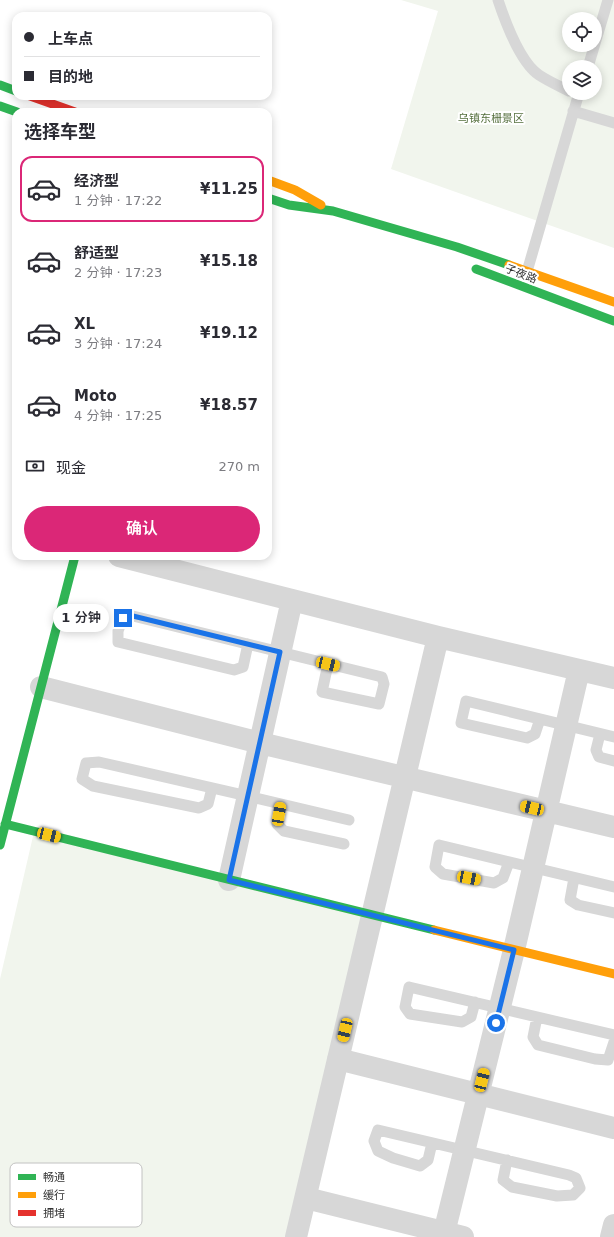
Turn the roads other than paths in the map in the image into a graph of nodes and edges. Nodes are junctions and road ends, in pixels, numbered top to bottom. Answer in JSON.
{"nodes":[{"id":1,"x":498,"y":0,"type":"edge"},
{"id":2,"x":608,"y":0,"type":"edge"},
{"id":3,"x":590,"y":60,"type":"edge"},
{"id":4,"x":0,"y":85,"type":"edge"},
{"id":5,"x":562,"y":86,"type":"edge"},
{"id":6,"x":12,"y":90,"type":"edge"},
{"id":7,"x":41,"y":100,"type":"edge"},
{"id":8,"x":574,"y":100,"type":"edge"},
{"id":9,"x":0,"y":106,"type":"edge"},
{"id":10,"x":64,"y":108,"type":"edge"},
{"id":11,"x":12,"y":110,"type":"edge"},
{"id":12,"x":573,"y":111,"type":"junction"},
{"id":13,"x":614,"y":124,"type":"edge"},
{"id":14,"x":272,"y":181,"type":"edge"},
{"id":15,"x":272,"y":199,"type":"edge"},
{"id":16,"x":333,"y":211,"type":"junction"},
{"id":17,"x":425,"y":239,"type":"junction"},
{"id":18,"x":444,"y":253,"type":"dead end"},
{"id":19,"x":470,"y":266,"type":"dead end"},
{"id":20,"x":526,"y":272,"type":"junction"},
{"id":21,"x":522,"y":287,"type":"junction"},
{"id":22,"x":614,"y":302,"type":"edge"},
{"id":23,"x":614,"y":322,"type":"edge"},
{"id":24,"x":75,"y":560,"type":"edge"},
{"id":25,"x":135,"y":560,"type":"edge"},
{"id":26,"x":292,"y":600,"type":"junction"},
{"id":27,"x":438,"y":637,"type":"junction"},
{"id":28,"x":248,"y":644,"type":"junction"},
{"id":29,"x":280,"y":652,"type":"junction"},
{"id":30,"x":328,"y":664,"type":"junction"},
{"id":31,"x":579,"y":670,"type":"junction"},
{"id":32,"x":614,"y":678,"type":"edge"},
{"id":33,"x":41,"y":687,"type":"junction"},
{"id":34,"x":540,"y":719,"type":"junction"},
{"id":35,"x":567,"y":725,"type":"junction"},
{"id":36,"x":600,"y":734,"type":"junction"},
{"id":37,"x":614,"y":737,"type":"edge"},
{"id":38,"x":260,"y":743,"type":"junction"},
{"id":39,"x":614,"y":761,"type":"edge"},
{"id":40,"x":405,"y":777,"type":"junction"},
{"id":41,"x":212,"y":788,"type":"junction"},
{"id":42,"x":248,"y":796,"type":"junction"},
{"id":43,"x":280,"y":804,"type":"junction"},
{"id":44,"x":546,"y":811,"type":"junction"},
{"id":45,"x":349,"y":820,"type":"dead end"},
{"id":46,"x":5,"y":824,"type":"junction"},
{"id":47,"x":614,"y":827,"type":"edge"},
{"id":48,"x":344,"y":844,"type":"dead end"},
{"id":49,"x":0,"y":845,"type":"edge"},
{"id":50,"x":509,"y":862,"type":"junction"},
{"id":51,"x":533,"y":868,"type":"junction"},
{"id":52,"x":574,"y":878,"type":"junction"},
{"id":53,"x":229,"y":880,"type":"junction"},
{"id":54,"x":614,"y":887,"type":"edge"},
{"id":55,"x":614,"y":913,"type":"edge"},
{"id":56,"x":371,"y":915,"type":"junction"},
{"id":57,"x":514,"y":950,"type":"junction"},
{"id":58,"x":614,"y":974,"type":"edge"},
{"id":59,"x":475,"y":1002,"type":"junction"},
{"id":60,"x":500,"y":1008,"type":"junction"},
{"id":61,"x":537,"y":1017,"type":"junction"},
{"id":62,"x":614,"y":1035,"type":"edge"},
{"id":63,"x":614,"y":1042,"type":"edge"},
{"id":64,"x":338,"y":1059,"type":"junction"},
{"id":65,"x":478,"y":1094,"type":"junction"},
{"id":66,"x":614,"y":1128,"type":"edge"},
{"id":67,"x":432,"y":1143,"type":"junction"},
{"id":68,"x":465,"y":1150,"type":"junction"},
{"id":69,"x":507,"y":1160,"type":"junction"},
{"id":70,"x":306,"y":1198,"type":"junction"},
{"id":71,"x":614,"y":1225,"type":"edge"},
{"id":72,"x":450,"y":1235,"type":"edge"},
{"id":73,"x":296,"y":1237,"type":"edge"},
{"id":74,"x":611,"y":1237,"type":"edge"}],
"edges":[{"from":1,"to":5,"type":"lane"},
{"from":2,"to":3,"type":"lane"},
{"from":4,"to":6,"type":"street"},
{"from":7,"to":10,"type":"street"},
{"from":8,"to":12,"type":"lane"},
{"from":9,"to":11,"type":"street"},
{"from":12,"to":13,"type":"lane"},
{"from":12,"to":20,"type":"lane"},
{"from":14,"to":16,"type":"street","name":"子夜路"},
{"from":15,"to":16,"type":"street","name":"子夜路"},
{"from":16,"to":17,"type":"street","name":"子夜路"},
{"from":17,"to":18,"type":"street","name":"子夜路"},
{"from":17,"to":20,"type":"street","name":"子夜路"},
{"from":19,"to":21,"type":"street","name":"子夜路"},
{"from":20,"to":21,"type":"lane"},
{"from":20,"to":22,"type":"street","name":"子夜路"},
{"from":21,"to":23,"type":"street","name":"子夜路"},
{"from":24,"to":33,"type":"street"},
{"from":25,"to":26,"type":"street"},
{"from":26,"to":27,"type":"street"},
{"from":26,"to":29,"type":"street"},
{"from":27,"to":31,"type":"street"},
{"from":27,"to":40,"type":"street"},
{"from":28,"to":28,"type":"lane"},
{"from":28,"to":29,"type":"lane"},
{"from":29,"to":30,"type":"lane"},
{"from":29,"to":38,"type":"street"},
{"from":30,"to":30,"type":"lane"},
{"from":31,"to":32,"type":"street"},
{"from":31,"to":35,"type":"street"},
{"from":33,"to":38,"type":"street"},
{"from":33,"to":46,"type":"street"},
{"from":34,"to":34,"type":"lane"},
{"from":34,"to":35,"type":"lane"},
{"from":35,"to":36,"type":"lane"},
{"from":35,"to":44,"type":"street"},
{"from":36,"to":37,"type":"lane"},
{"from":36,"to":39,"type":"lane"},
{"from":38,"to":40,"type":"street"},
{"from":38,"to":42,"type":"street"},
{"from":40,"to":44,"type":"street"},
{"from":40,"to":56,"type":"street"},
{"from":41,"to":41,"type":"lane"},
{"from":41,"to":42,"type":"lane"},
{"from":42,"to":43,"type":"lane"},
{"from":42,"to":53,"type":"street"},
{"from":43,"to":45,"type":"lane"},
{"from":43,"to":48,"type":"lane"},
{"from":44,"to":47,"type":"street"},
{"from":44,"to":51,"type":"street"},
{"from":46,"to":49,"type":"street"},
{"from":46,"to":53,"type":"street"},
{"from":50,"to":50,"type":"lane"},
{"from":50,"to":51,"type":"lane"},
{"from":51,"to":52,"type":"lane"},
{"from":51,"to":57,"type":"street"},
{"from":52,"to":54,"type":"lane"},
{"from":52,"to":55,"type":"lane"},
{"from":53,"to":56,"type":"street"},
{"from":56,"to":57,"type":"street"},
{"from":56,"to":64,"type":"street"},
{"from":57,"to":58,"type":"street"},
{"from":57,"to":60,"type":"street"},
{"from":59,"to":59,"type":"lane"},
{"from":59,"to":60,"type":"lane"},
{"from":60,"to":61,"type":"lane"},
{"from":60,"to":65,"type":"street"},
{"from":61,"to":62,"type":"lane"},
{"from":61,"to":63,"type":"lane"},
{"from":64,"to":65,"type":"street"},
{"from":64,"to":70,"type":"street"},
{"from":65,"to":66,"type":"street"},
{"from":65,"to":68,"type":"street"},
{"from":67,"to":67,"type":"lane"},
{"from":67,"to":68,"type":"lane"},
{"from":68,"to":69,"type":"lane"},
{"from":68,"to":72,"type":"street"},
{"from":69,"to":69,"type":"lane"},
{"from":70,"to":72,"type":"street"},
{"from":70,"to":73,"type":"street"},
{"from":71,"to":74,"type":"street"}]}
